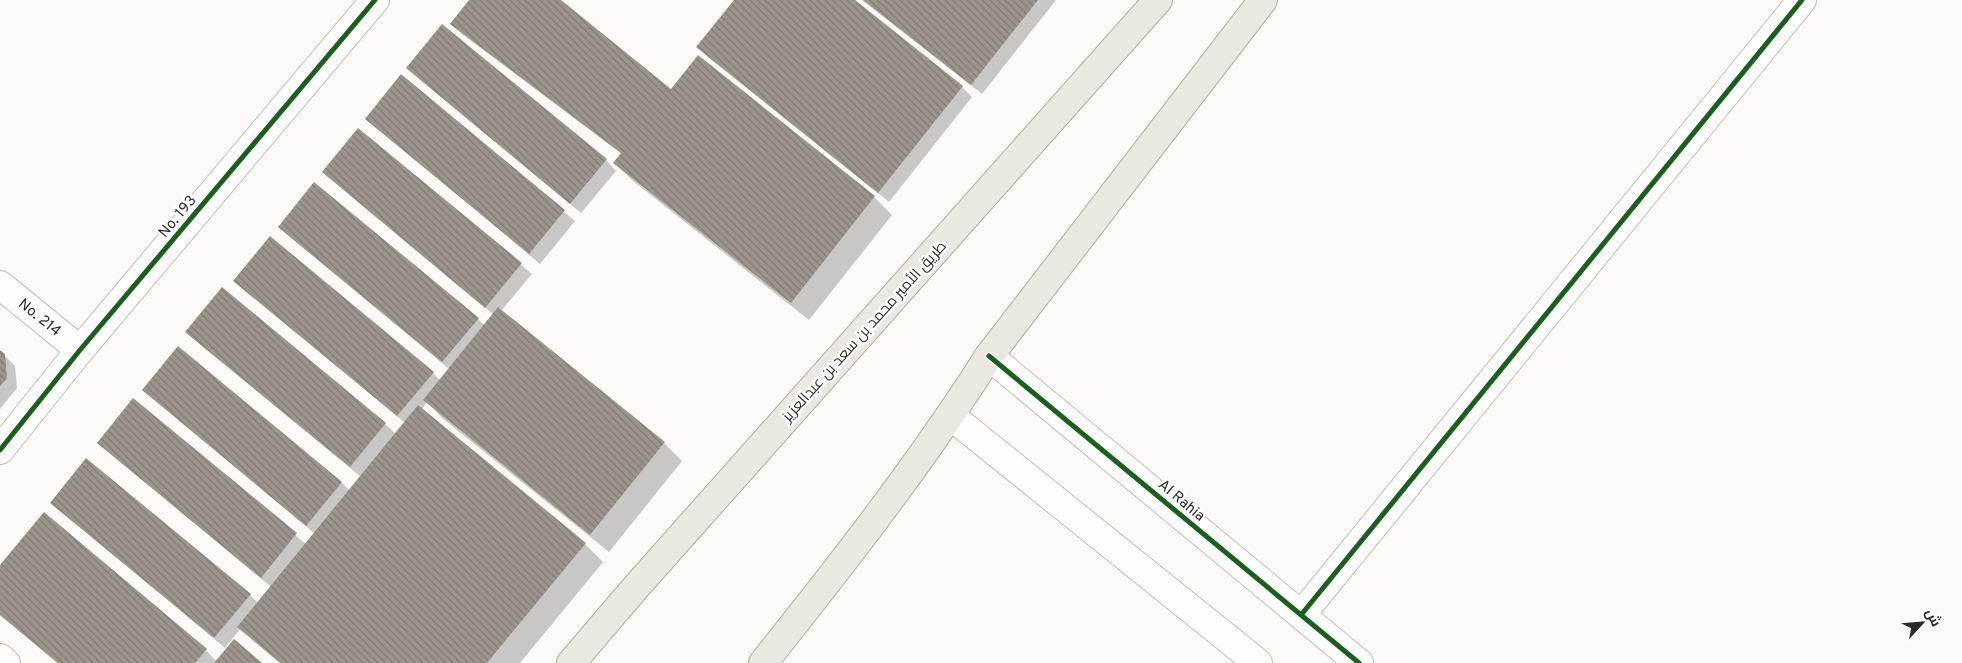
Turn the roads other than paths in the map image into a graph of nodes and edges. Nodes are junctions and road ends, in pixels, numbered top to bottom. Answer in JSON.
{"nodes":[{"id":1,"x":375,"y":0,"type":"edge"},
{"id":2,"x":1158,"y":0,"type":"edge"},
{"id":3,"x":1263,"y":0,"type":"edge"},
{"id":4,"x":1802,"y":0,"type":"edge"},
{"id":5,"x":0,"y":285,"type":"edge"},
{"id":6,"x":80,"y":350,"type":"junction"},
{"id":7,"x":989,"y":356,"type":"junction"},
{"id":8,"x":951,"y":416,"type":"junction"},
{"id":9,"x":0,"y":450,"type":"edge"},
{"id":10,"x":1301,"y":615,"type":"junction"},
{"id":11,"x":0,"y":658,"type":"edge"},
{"id":12,"x":6,"y":663,"type":"edge"},
{"id":13,"x":571,"y":663,"type":"edge"},
{"id":14,"x":763,"y":663,"type":"edge"},
{"id":15,"x":1258,"y":663,"type":"edge"},
{"id":16,"x":1359,"y":663,"type":"edge"}],
"edges":[{"from":1,"to":6,"type":"street","name":"No. 193"},
{"from":2,"to":13,"type":"main road","name":"طريق الأمير محمد بن سعد بن عبدالعزيز"},
{"from":3,"to":7,"type":"main road"},
{"from":4,"to":10,"type":"street"},
{"from":5,"to":6,"type":"street","name":"No. 214"},
{"from":6,"to":9,"type":"street","name":"No. 193"},
{"from":7,"to":8,"type":"main road"},
{"from":7,"to":10,"type":"street","name":"Al Rahia"},
{"from":8,"to":14,"type":"main road"},
{"from":8,"to":15,"type":"street"},
{"from":10,"to":16,"type":"street","name":"Al Rahia"},
{"from":11,"to":12,"type":"street"}]}
